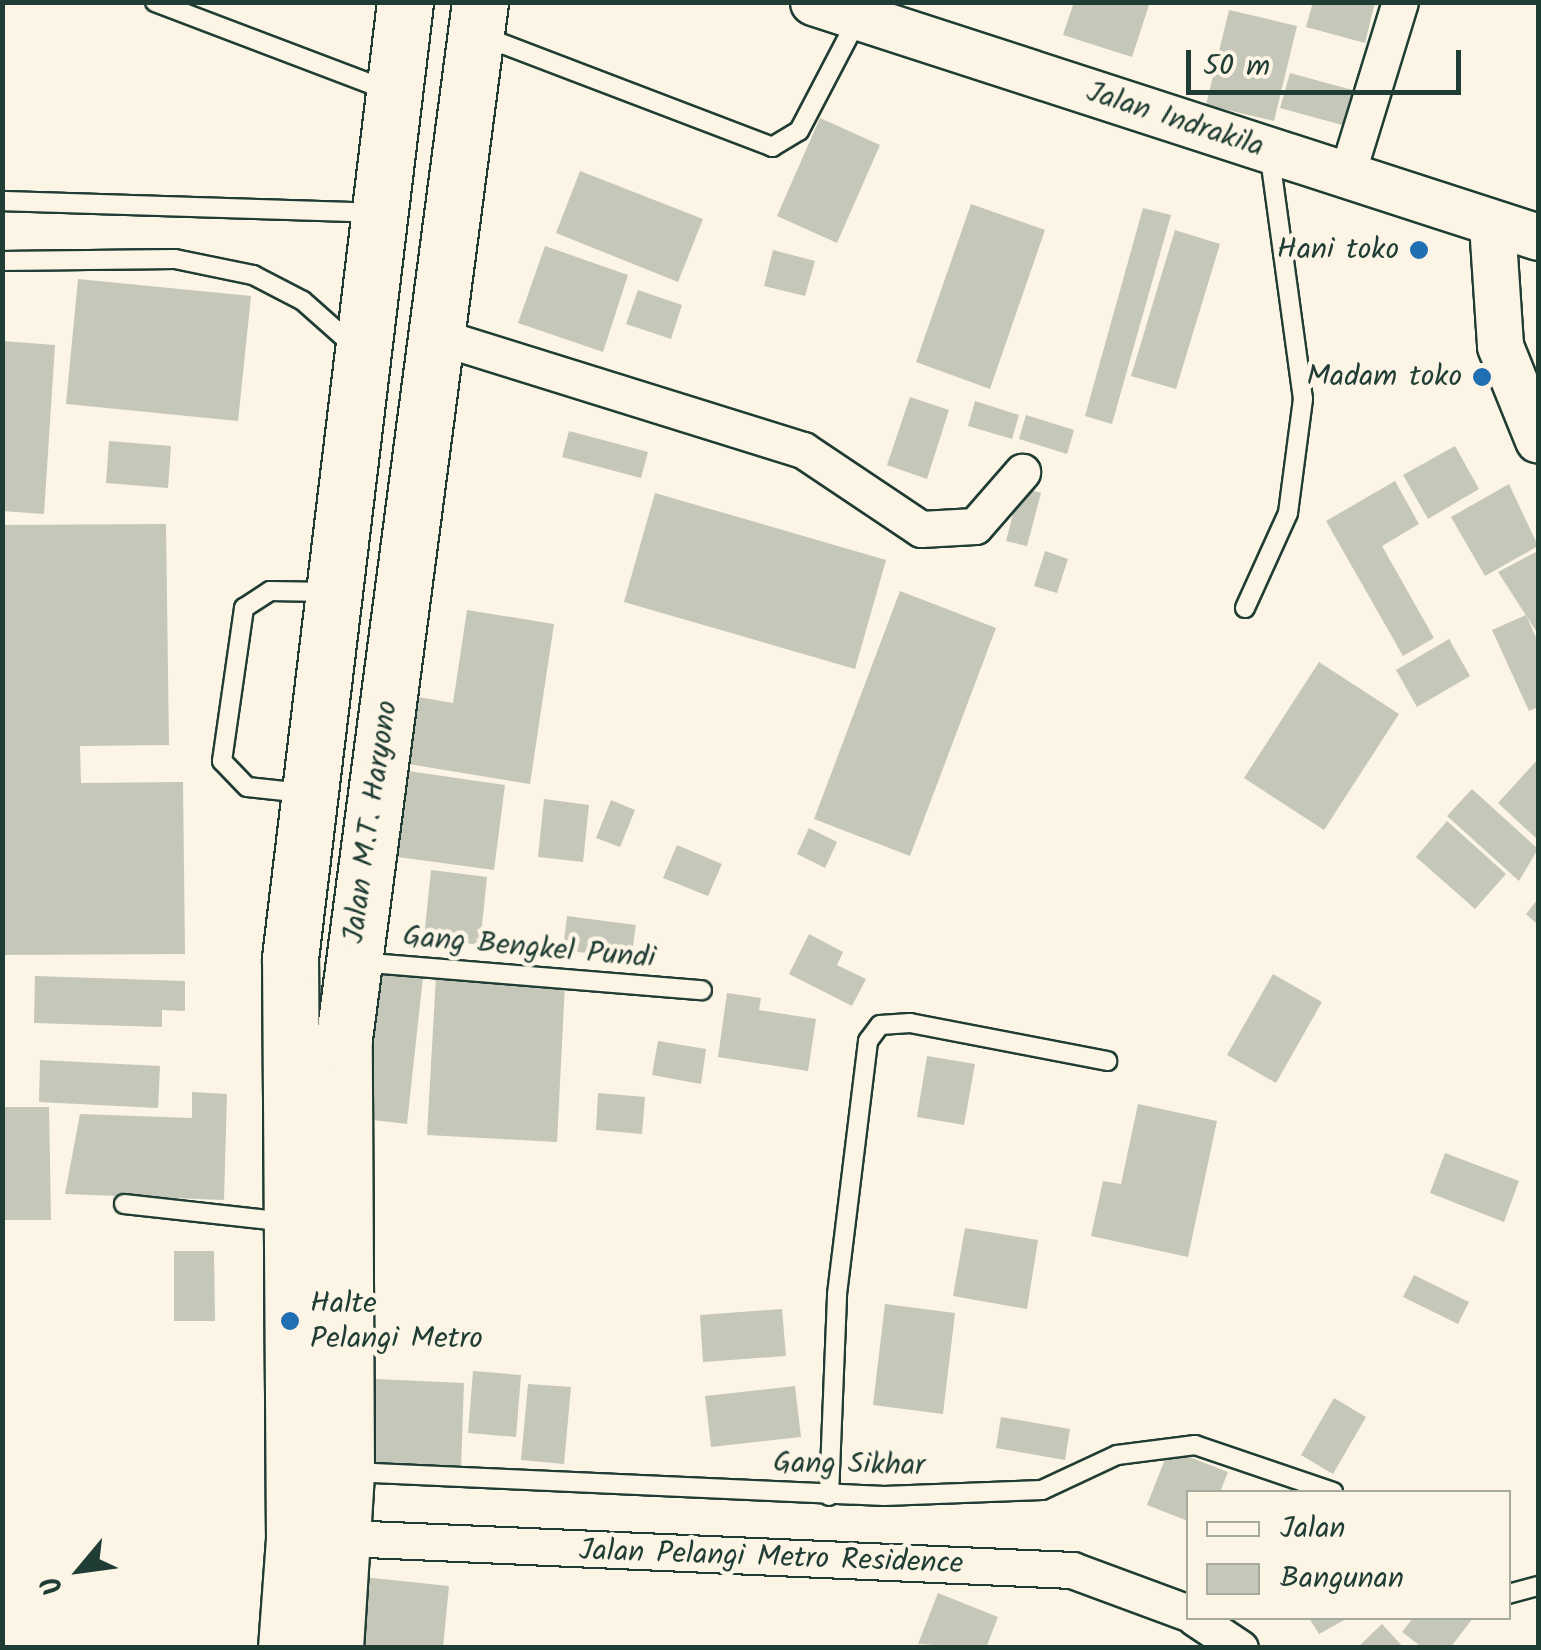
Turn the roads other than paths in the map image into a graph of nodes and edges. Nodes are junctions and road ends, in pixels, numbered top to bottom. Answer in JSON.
{"nodes":[{"id":1,"x":155,"y":2,"type":"edge"},
{"id":2,"x":812,"y":2,"type":"edge"},
{"id":3,"x":1400,"y":2,"type":"edge"},
{"id":4,"x":400,"y":3,"type":"edge"},
{"id":5,"x":861,"y":10,"type":"edge"},
{"id":6,"x":478,"y":18,"type":"edge"},
{"id":7,"x":392,"y":92,"type":"junction"},
{"id":8,"x":1268,"y":151,"type":"junction"},
{"id":9,"x":1347,"y":174,"type":"junction"},
{"id":10,"x":2,"y":201,"type":"edge"},
{"id":11,"x":385,"y":213,"type":"junction"},
{"id":12,"x":1492,"y":224,"type":"junction"},
{"id":13,"x":1538,"y":237,"type":"edge"},
{"id":14,"x":2,"y":261,"type":"edge"},
{"id":15,"x":440,"y":337,"type":"junction"},
{"id":16,"x":363,"y":354,"type":"junction"},
{"id":17,"x":1538,"y":440,"type":"edge"},
{"id":18,"x":1022,"y":472,"type":"dead end"},
{"id":19,"x":334,"y":592,"type":"junction"},
{"id":20,"x":1245,"y":608,"type":"dead end"},
{"id":21,"x":306,"y":793,"type":"junction"},
{"id":22,"x":352,"y":962,"type":"junction"},
{"id":23,"x":702,"y":990,"type":"dead end"},
{"id":24,"x":1107,"y":1061,"type":"dead end"},
{"id":25,"x":124,"y":1204,"type":"dead end"},
{"id":26,"x":292,"y":1222,"type":"junction"},
{"id":27,"x":346,"y":1472,"type":"junction"},
{"id":28,"x":1328,"y":1490,"type":"edge"},
{"id":29,"x":829,"y":1496,"type":"junction"},
{"id":30,"x":344,"y":1538,"type":"junction"},
{"id":31,"x":1538,"y":1586,"type":"edge"},
{"id":32,"x":1511,"y":1593,"type":"edge"},
{"id":33,"x":1186,"y":1612,"type":"edge"},
{"id":34,"x":1198,"y":1620,"type":"edge"},
{"id":35,"x":286,"y":1648,"type":"edge"},
{"id":36,"x":335,"y":1648,"type":"edge"},
{"id":37,"x":1240,"y":1648,"type":"edge"}],
"edges":[{"from":1,"to":7,"type":"lane"},
{"from":2,"to":5,"type":"street","name":"Jalan Indrakila"},
{"from":3,"to":9,"type":"street"},
{"from":4,"to":7,"type":"highway","name":"Jalan M.T. Haryono"},
{"from":5,"to":6,"type":"lane"},
{"from":5,"to":8,"type":"street","name":"Jalan Indrakila"},
{"from":6,"to":15,"type":"highway","name":"Jalan M.T. Haryono"},
{"from":7,"to":11,"type":"highway","name":"Jalan M.T. Haryono"},
{"from":8,"to":9,"type":"street","name":"Jalan Indrakila"},
{"from":8,"to":20,"type":"lane"},
{"from":9,"to":12,"type":"street","name":"Jalan Indrakila"},
{"from":10,"to":11,"type":"lane"},
{"from":11,"to":16,"type":"highway","name":"Jalan M.T. Haryono"},
{"from":12,"to":13,"type":"street","name":"Jalan Indrakila"},
{"from":12,"to":17,"type":"street"},
{"from":14,"to":16,"type":"lane"},
{"from":15,"to":18,"type":"street"},
{"from":15,"to":22,"type":"highway","name":"Jalan M.T. Haryono"},
{"from":16,"to":19,"type":"highway","name":"Jalan M.T. Haryono"},
{"from":19,"to":21,"type":"highway","name":"Jalan M.T. Haryono"},
{"from":19,"to":21,"type":"lane"},
{"from":21,"to":26,"type":"highway","name":"Jalan M.T. Haryono"},
{"from":22,"to":23,"type":"lane","name":"Gang Bengkel Pundi"},
{"from":22,"to":27,"type":"highway","name":"Jalan M.T. Haryono"},
{"from":24,"to":29,"type":"lane"},
{"from":25,"to":26,"type":"lane"},
{"from":26,"to":35,"type":"highway","name":"Jalan M.T. Haryono"},
{"from":27,"to":29,"type":"lane","name":"Gang Sikhar"},
{"from":27,"to":30,"type":"highway","name":"Jalan M.T. Haryono"},
{"from":28,"to":29,"type":"lane","name":"Gang Sikhar"},
{"from":30,"to":33,"type":"street","name":"Jalan Pelangi Metro Residence"},
{"from":30,"to":36,"type":"highway","name":"Jalan M.T. Haryono"},
{"from":31,"to":32,"type":"lane"},
{"from":34,"to":37,"type":"street"}]}
